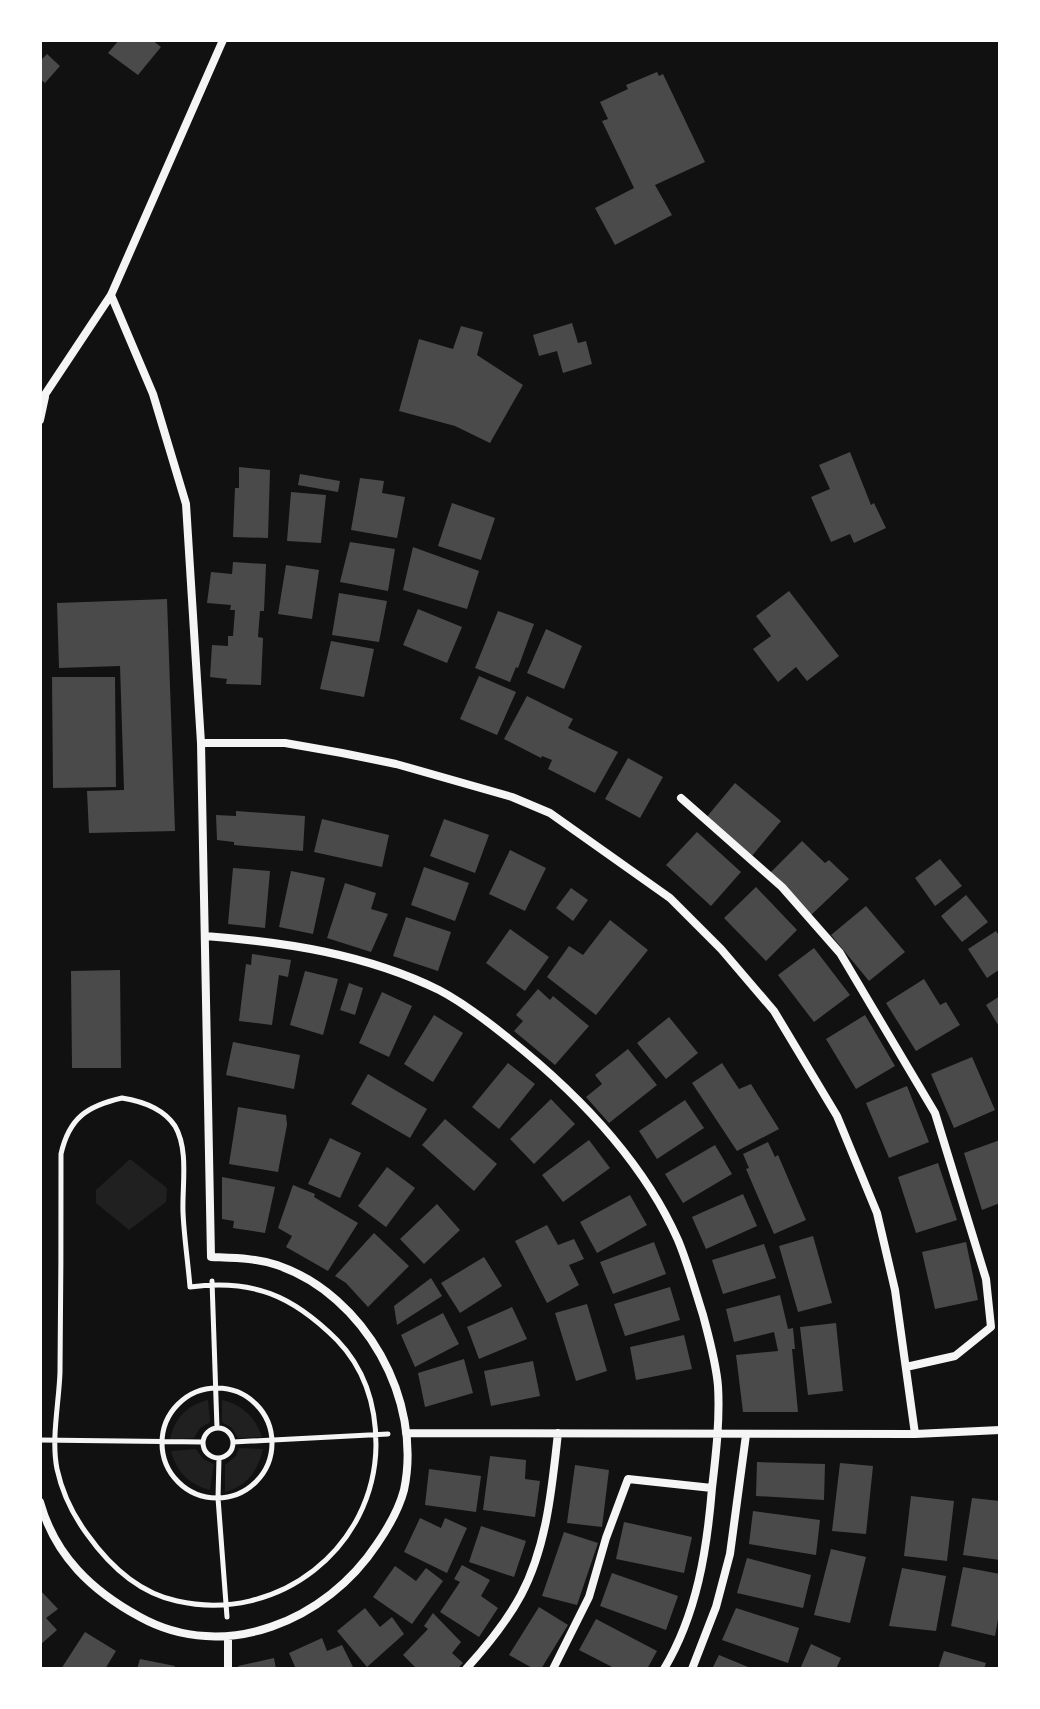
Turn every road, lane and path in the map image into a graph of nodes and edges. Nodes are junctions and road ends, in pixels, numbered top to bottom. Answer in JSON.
{"nodes":[{"id":1,"x":223,"y":40,"type":"edge"},
{"id":2,"x":111,"y":295,"type":"junction"},
{"id":3,"x":43,"y":399,"type":"edge"},
{"id":4,"x":40,"y":420,"type":"edge"},
{"id":5,"x":201,"y":743,"type":"junction"},
{"id":6,"x":681,"y":798,"type":"dead end"},
{"id":7,"x":205,"y":936,"type":"junction"},
{"id":8,"x":211,"y":1257,"type":"junction"},
{"id":9,"x":212,"y":1284,"type":"junction"},
{"id":10,"x":906,"y":1367,"type":"junction"},
{"id":11,"x":216,"y":1388,"type":"junction"},
{"id":12,"x":217,"y":1428,"type":"junction"},
{"id":13,"x":1000,"y":1430,"type":"edge"},
{"id":14,"x":406,"y":1433,"type":"junction"},
{"id":15,"x":558,"y":1433,"type":"junction"},
{"id":16,"x":718,"y":1434,"type":"junction"},
{"id":17,"x":915,"y":1434,"type":"junction"},
{"id":18,"x":376,"y":1435,"type":"junction"},
{"id":19,"x":746,"y":1435,"type":"junction"},
{"id":20,"x":40,"y":1440,"type":"edge"},
{"id":21,"x":56,"y":1440,"type":"junction"},
{"id":22,"x":272,"y":1440,"type":"junction"},
{"id":23,"x":162,"y":1441,"type":"junction"},
{"id":24,"x":203,"y":1442,"type":"junction"},
{"id":25,"x":233,"y":1442,"type":"junction"},
{"id":26,"x":219,"y":1458,"type":"junction"},
{"id":27,"x":712,"y":1488,"type":"junction"},
{"id":28,"x":218,"y":1498,"type":"junction"},
{"id":29,"x":40,"y":1502,"type":"edge"},
{"id":30,"x":226,"y":1605,"type":"junction"},
{"id":31,"x":228,"y":1637,"type":"junction"},
{"id":32,"x":228,"y":1669,"type":"edge"},
{"id":33,"x":466,"y":1669,"type":"edge"},
{"id":34,"x":553,"y":1669,"type":"edge"},
{"id":35,"x":664,"y":1669,"type":"edge"},
{"id":36,"x":692,"y":1669,"type":"edge"}],
"edges":[{"from":1,"to":2,"type":"street"},
{"from":2,"to":3,"type":"street"},
{"from":2,"to":5,"type":"street"},
{"from":3,"to":4,"type":"street"},
{"from":5,"to":7,"type":"street"},
{"from":5,"to":10,"type":"street"},
{"from":6,"to":10,"type":"street"},
{"from":7,"to":8,"type":"street"},
{"from":7,"to":16,"type":"street"},
{"from":8,"to":9,"type":"path"},
{"from":8,"to":14,"type":"street"},
{"from":9,"to":11,"type":"path"},
{"from":9,"to":18,"type":"path"},
{"from":9,"to":21,"type":"path"},
{"from":10,"to":17,"type":"street"},
{"from":11,"to":12,"type":"path"},
{"from":11,"to":22,"type":"path"},
{"from":11,"to":23,"type":"path"},
{"from":12,"to":24,"type":"path"},
{"from":12,"to":25,"type":"path"},
{"from":13,"to":17,"type":"street"},
{"from":14,"to":15,"type":"street"},
{"from":14,"to":18,"type":"path"},
{"from":14,"to":31,"type":"street"},
{"from":15,"to":16,"type":"street"},
{"from":15,"to":33,"type":"street"},
{"from":16,"to":19,"type":"street"},
{"from":16,"to":27,"type":"street"},
{"from":17,"to":19,"type":"street"},
{"from":18,"to":22,"type":"path"},
{"from":18,"to":30,"type":"path"},
{"from":19,"to":36,"type":"street"},
{"from":20,"to":21,"type":"path"},
{"from":21,"to":23,"type":"path"},
{"from":21,"to":30,"type":"path"},
{"from":22,"to":25,"type":"path"},
{"from":22,"to":28,"type":"path"},
{"from":23,"to":24,"type":"path"},
{"from":23,"to":28,"type":"path"},
{"from":24,"to":26,"type":"path"},
{"from":25,"to":26,"type":"path"},
{"from":26,"to":28,"type":"path"},
{"from":27,"to":34,"type":"street"},
{"from":27,"to":35,"type":"street"},
{"from":28,"to":30,"type":"path"},
{"from":29,"to":31,"type":"street"},
{"from":30,"to":31,"type":"path"},
{"from":31,"to":32,"type":"street"}]}
